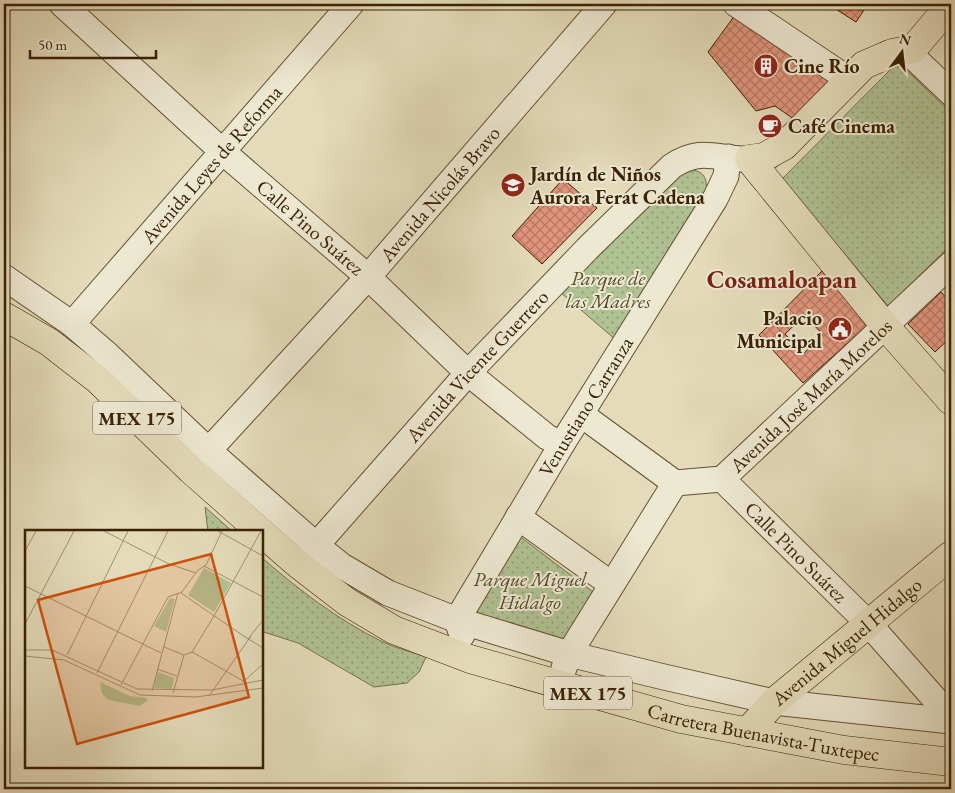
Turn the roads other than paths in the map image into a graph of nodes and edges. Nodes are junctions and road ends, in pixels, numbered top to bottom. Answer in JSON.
{"nodes":[{"id":1,"x":62,"y":4,"type":"edge"},
{"id":2,"x":351,"y":4,"type":"edge"},
{"id":3,"x":604,"y":4,"type":"edge"},
{"id":4,"x":736,"y":4,"type":"edge"},
{"id":5,"x":951,"y":4,"type":"edge"},
{"id":6,"x":905,"y":52,"type":"junction"},
{"id":7,"x":856,"y":72,"type":"junction"},
{"id":8,"x":951,"y":94,"type":"edge"},
{"id":9,"x":223,"y":152,"type":"junction"},
{"id":10,"x":756,"y":155,"type":"junction"},
{"id":11,"x":951,"y":264,"type":"edge"},
{"id":12,"x":4,"y":277,"type":"edge"},
{"id":13,"x":368,"y":277,"type":"junction"},
{"id":14,"x":4,"y":316,"type":"edge"},
{"id":15,"x":72,"y":324,"type":"junction"},
{"id":16,"x":886,"y":327,"type":"junction"},
{"id":17,"x":468,"y":373,"type":"junction"},
{"id":18,"x":951,"y":401,"type":"edge"},
{"id":19,"x":582,"y":415,"type":"junction"},
{"id":20,"x":562,"y":444,"type":"junction"},
{"id":21,"x":200,"y":460,"type":"junction"},
{"id":22,"x":722,"y":479,"type":"junction"},
{"id":23,"x":675,"y":483,"type":"junction"},
{"id":24,"x":518,"y":517,"type":"junction"},
{"id":25,"x":259,"y":530,"type":"edge"},
{"id":26,"x":262,"y":533,"type":"edge"},
{"id":27,"x":317,"y":546,"type":"junction"},
{"id":28,"x":951,"y":555,"type":"edge"},
{"id":29,"x":299,"y":566,"type":"junction"},
{"id":30,"x":611,"y":584,"type":"junction"},
{"id":31,"x":457,"y":620,"type":"junction"},
{"id":32,"x":868,"y":623,"type":"junction"},
{"id":33,"x":569,"y":654,"type":"junction"},
{"id":34,"x":470,"y":659,"type":"junction"},
{"id":35,"x":558,"y":685,"type":"junction"},
{"id":36,"x":774,"y":702,"type":"junction"},
{"id":37,"x":949,"y":710,"type":"edge"},
{"id":38,"x":747,"y":732,"type":"junction"},
{"id":39,"x":951,"y":762,"type":"edge"}],
"edges":[{"from":1,"to":9,"type":"street","name":"Calle Pino Suárez"},
{"from":2,"to":9,"type":"street","name":"Avenida Leyes de Reforma"},
{"from":3,"to":13,"type":"street","name":"Avenida Nicolás Bravo"},
{"from":4,"to":7,"type":"street"},
{"from":5,"to":6,"type":"main road"},
{"from":6,"to":7,"type":"main road"},
{"from":6,"to":8,"type":"street"},
{"from":7,"to":10,"type":"main road"},
{"from":9,"to":13,"type":"street","name":"Calle Pino Suárez"},
{"from":9,"to":15,"type":"street","name":"Avenida Leyes de Reforma"},
{"from":10,"to":16,"type":"street"},
{"from":10,"to":17,"type":"street","name":"Avenida Vicente Guerrero"},
{"from":10,"to":19,"type":"street","name":"Venustiano Carranza"},
{"from":11,"to":16,"type":"street","name":"Avenida José María Morelos"},
{"from":12,"to":15,"type":"street"},
{"from":13,"to":17,"type":"street","name":"Calle Pino Suárez"},
{"from":13,"to":21,"type":"street","name":"Avenida Nicolás Bravo"},
{"from":14,"to":21,"type":"main road","name":"Carretera Buenavista-Tuxtepec","number":"MEX 175"},
{"from":15,"to":21,"type":"street"},
{"from":16,"to":18,"type":"street"},
{"from":16,"to":22,"type":"street","name":"Avenida José María Morelos"},
{"from":17,"to":20,"type":"street","name":"Calle Pino Suárez"},
{"from":17,"to":27,"type":"street","name":"Avenida Vicente Guerrero"},
{"from":19,"to":20,"type":"street","name":"Venustiano Carranza"},
{"from":19,"to":23,"type":"street"},
{"from":20,"to":24,"type":"street","name":"Venustiano Carranza"},
{"from":21,"to":25,"type":"main road","name":"Carretera Buenavista-Tuxtepec","number":"MEX 175"},
{"from":21,"to":27,"type":"street"},
{"from":22,"to":23,"type":"street","name":"Avenida José María Morelos"},
{"from":22,"to":32,"type":"street","name":"Calle Pino Suárez"},
{"from":23,"to":30,"type":"street"},
{"from":24,"to":30,"type":"street"},
{"from":24,"to":31,"type":"street","name":"Venustiano Carranza"},
{"from":26,"to":29,"type":"main road","name":"Carretera Buenavista-Tuxtepec","number":"MEX 175"},
{"from":27,"to":29,"type":"street","name":"Avenida Vicente Guerrero"},
{"from":27,"to":31,"type":"street"},
{"from":28,"to":32,"type":"main road","name":"Avenida Miguel Hidalgo"},
{"from":29,"to":34,"type":"main road","name":"Carretera Buenavista-Tuxtepec","number":"MEX 175"},
{"from":30,"to":33,"type":"street"},
{"from":31,"to":33,"type":"street"},
{"from":31,"to":34,"type":"street"},
{"from":32,"to":36,"type":"main road","name":"Avenida Miguel Hidalgo"},
{"from":32,"to":37,"type":"street","name":"Calle Pino Suárez"},
{"from":33,"to":35,"type":"street"},
{"from":33,"to":36,"type":"street"},
{"from":34,"to":35,"type":"main road","name":"Carretera Buenavista-Tuxtepec","number":"MEX 175"},
{"from":35,"to":38,"type":"main road","name":"Carretera Buenavista-Tuxtepec","number":"MEX 175"},
{"from":36,"to":37,"type":"street"},
{"from":36,"to":38,"type":"main road","name":"Avenida Miguel Hidalgo"},
{"from":38,"to":39,"type":"main road","name":"Carretera Buenavista-Tuxtepec","number":"MEX 175"}]}
